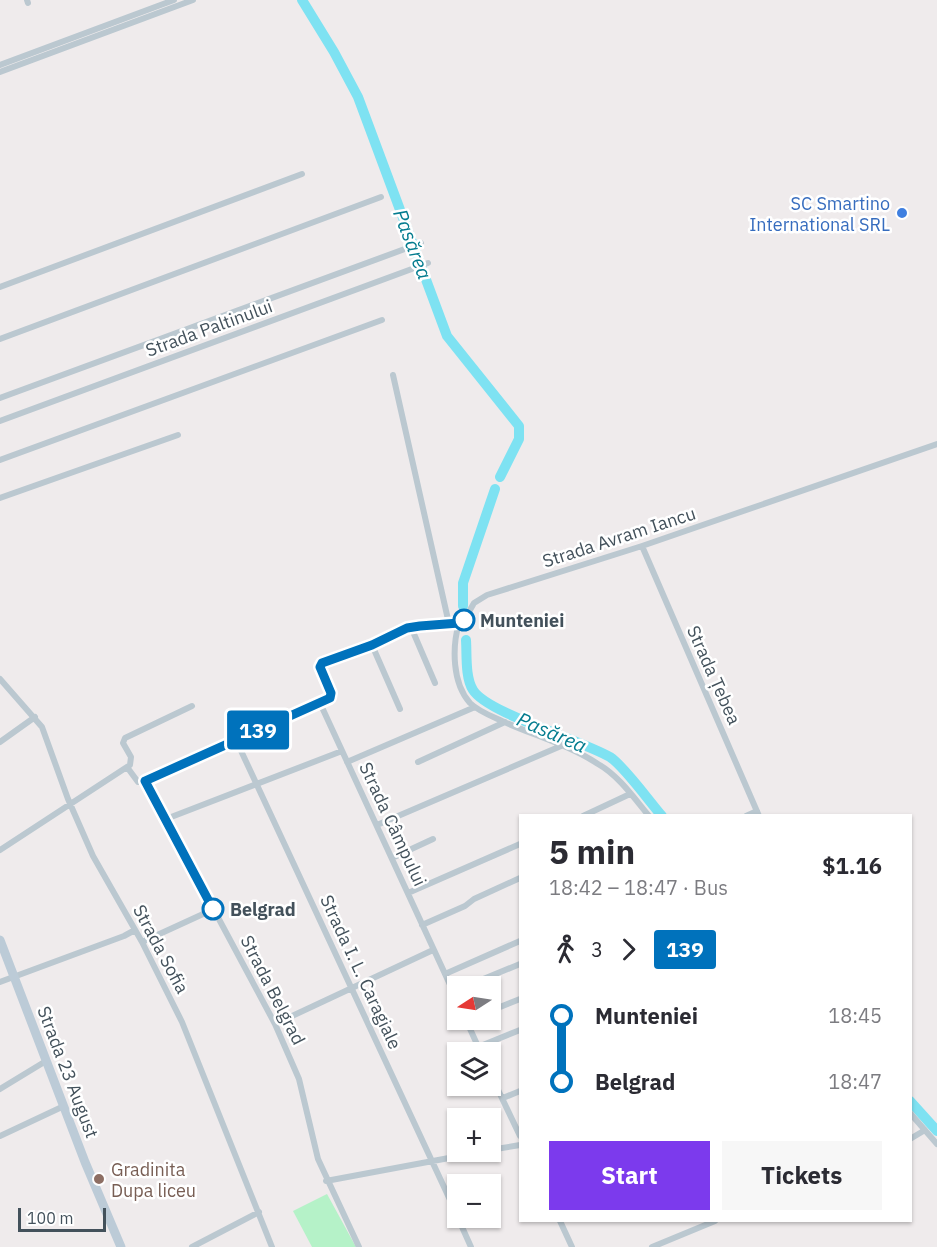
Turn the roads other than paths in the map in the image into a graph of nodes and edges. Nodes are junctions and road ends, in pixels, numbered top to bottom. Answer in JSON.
{"nodes":[{"id":1,"x":174,"y":0,"type":"edge"},
{"id":2,"x":193,"y":0,"type":"edge"},
{"id":3,"x":0,"y":65,"type":"edge"},
{"id":4,"x":0,"y":72,"type":"edge"},
{"id":5,"x":302,"y":174,"type":"dead end"},
{"id":6,"x":381,"y":197,"type":"dead end"},
{"id":7,"x":421,"y":243,"type":"dead end"},
{"id":8,"x":428,"y":262,"type":"dead end"},
{"id":9,"x":0,"y":287,"type":"edge"},
{"id":10,"x":382,"y":320,"type":"dead end"},
{"id":11,"x":0,"y":339,"type":"edge"},
{"id":12,"x":393,"y":375,"type":"dead end"},
{"id":13,"x":0,"y":398,"type":"edge"},
{"id":14,"x":0,"y":421,"type":"edge"},
{"id":15,"x":178,"y":435,"type":"dead end"},
{"id":16,"x":937,"y":444,"type":"edge"},
{"id":17,"x":0,"y":460,"type":"edge"},
{"id":18,"x":0,"y":498,"type":"edge"},
{"id":19,"x":642,"y":546,"type":"junction"},
{"id":20,"x":459,"y":623,"type":"junction"},
{"id":21,"x":449,"y":624,"type":"junction"},
{"id":22,"x":411,"y":627,"type":"junction"},
{"id":23,"x":372,"y":645,"type":"junction"},
{"id":24,"x":0,"y":679,"type":"edge"},
{"id":25,"x":435,"y":682,"type":"dead end"},
{"id":26,"x":320,"y":703,"type":"junction"},
{"id":27,"x":192,"y":706,"type":"dead end"},
{"id":28,"x":475,"y":707,"type":"junction"},
{"id":29,"x":400,"y":709,"type":"dead end"},
{"id":30,"x":35,"y":717,"type":"junction"},
{"id":31,"x":505,"y":722,"type":"junction"},
{"id":32,"x":236,"y":740,"type":"junction"},
{"id":33,"x":0,"y":742,"type":"edge"},
{"id":34,"x":561,"y":746,"type":"junction"},
{"id":35,"x":342,"y":751,"type":"junction"},
{"id":36,"x":347,"y":762,"type":"junction"},
{"id":37,"x":418,"y":762,"type":"dead end"},
{"id":38,"x":127,"y":767,"type":"junction"},
{"id":39,"x":145,"y":781,"type":"junction"},
{"id":40,"x":256,"y":784,"type":"junction"},
{"id":41,"x":630,"y":794,"type":"junction"},
{"id":42,"x":70,"y":804,"type":"junction"},
{"id":43,"x":587,"y":814,"type":"edge"},
{"id":44,"x":648,"y":814,"type":"edge"},
{"id":45,"x":758,"y":814,"type":"edge"},
{"id":46,"x":166,"y":819,"type":"junction"},
{"id":47,"x":377,"y":825,"type":"junction"},
{"id":48,"x":433,"y":840,"type":"dead end"},
{"id":49,"x":519,"y":844,"type":"edge"},
{"id":50,"x":0,"y":850,"type":"edge"},
{"id":51,"x":392,"y":858,"type":"junction"},
{"id":52,"x":519,"y":878,"type":"edge"},
{"id":53,"x":408,"y":893,"type":"junction"},
{"id":54,"x":214,"y":909,"type":"junction"},
{"id":55,"x":422,"y":925,"type":"junction"},
{"id":56,"x":135,"y":930,"type":"junction"},
{"id":57,"x":0,"y":940,"type":"edge"},
{"id":58,"x":519,"y":941,"type":"edge"},
{"id":59,"x":142,"y":942,"type":"junction"},
{"id":60,"x":433,"y":950,"type":"junction"},
{"id":61,"x":519,"y":964,"type":"edge"},
{"id":62,"x":445,"y":974,"type":"junction"},
{"id":63,"x":491,"y":976,"type":"edge"},
{"id":64,"x":14,"y":977,"type":"junction"},
{"id":65,"x":447,"y":977,"type":"edge"},
{"id":66,"x":0,"y":982,"type":"edge"},
{"id":67,"x":352,"y":988,"type":"junction"},
{"id":68,"x":519,"y":999,"type":"edge"},
{"id":69,"x":501,"y":1007,"type":"edge"},
{"id":70,"x":275,"y":1024,"type":"junction"},
{"id":71,"x":519,"y":1030,"type":"edge"},
{"id":72,"x":496,"y":1042,"type":"edge"},
{"id":73,"x":46,"y":1061,"type":"junction"},
{"id":74,"x":0,"y":1089,"type":"edge"},
{"id":75,"x":519,"y":1091,"type":"edge"},
{"id":76,"x":501,"y":1094,"type":"edge"},
{"id":77,"x":503,"y":1098,"type":"junction"},
{"id":78,"x":64,"y":1106,"type":"junction"},
{"id":79,"x":912,"y":1115,"type":"edge"},
{"id":80,"x":925,"y":1130,"type":"junction"},
{"id":81,"x":519,"y":1133,"type":"edge"},
{"id":82,"x":0,"y":1136,"type":"edge"},
{"id":83,"x":912,"y":1137,"type":"edge"},
{"id":84,"x":936,"y":1142,"type":"edge"},
{"id":85,"x":519,"y":1145,"type":"edge"},
{"id":86,"x":501,"y":1148,"type":"edge"},
{"id":87,"x":447,"y":1158,"type":"edge"},
{"id":88,"x":432,"y":1161,"type":"junction"},
{"id":89,"x":326,"y":1181,"type":"junction"},
{"id":90,"x":447,"y":1194,"type":"edge"},
{"id":91,"x":259,"y":1212,"type":"junction"},
{"id":92,"x":560,"y":1222,"type":"edge"},
{"id":93,"x":713,"y":1222,"type":"edge"},
{"id":94,"x":462,"y":1228,"type":"edge"},
{"id":95,"x":121,"y":1247,"type":"edge"},
{"id":96,"x":192,"y":1247,"type":"edge"},
{"id":97,"x":272,"y":1247,"type":"edge"},
{"id":98,"x":359,"y":1247,"type":"edge"},
{"id":99,"x":471,"y":1247,"type":"edge"},
{"id":100,"x":572,"y":1247,"type":"edge"},
{"id":101,"x":652,"y":1247,"type":"edge"}],
"edges":[{"from":1,"to":3,"type":"street"},
{"from":2,"to":4,"type":"street"},
{"from":5,"to":9,"type":"street"},
{"from":6,"to":11,"type":"street"},
{"from":7,"to":13,"type":"street"},
{"from":8,"to":14,"type":"street","name":"Strada Paltinului"},
{"from":10,"to":17,"type":"street"},
{"from":12,"to":21,"type":"street"},
{"from":15,"to":18,"type":"street"},
{"from":16,"to":19,"type":"street","name":"Strada Avram Iancu"},
{"from":19,"to":20,"type":"street","name":"Strada Avram Iancu"},
{"from":19,"to":45,"type":"street","name":"Strada Țebea"},
{"from":20,"to":21,"type":"street"},
{"from":20,"to":28,"type":"street"},
{"from":21,"to":22,"type":"street"},
{"from":22,"to":23,"type":"street"},
{"from":22,"to":25,"type":"street"},
{"from":23,"to":26,"type":"street"},
{"from":23,"to":29,"type":"street"},
{"from":24,"to":30,"type":"street","name":"Strada Sofia"},
{"from":26,"to":32,"type":"street"},
{"from":26,"to":35,"type":"street","name":"Strada Câmpului"},
{"from":27,"to":38,"type":"street"},
{"from":28,"to":31,"type":"street"},
{"from":28,"to":36,"type":"street"},
{"from":30,"to":33,"type":"street"},
{"from":30,"to":42,"type":"street","name":"Strada Sofia"},
{"from":31,"to":34,"type":"street"},
{"from":31,"to":37,"type":"street"},
{"from":32,"to":39,"type":"street"},
{"from":32,"to":40,"type":"street","name":"Strada I. L. Caragiale"},
{"from":34,"to":41,"type":"street"},
{"from":34,"to":47,"type":"street"},
{"from":35,"to":36,"type":"street","name":"Strada Câmpului"},
{"from":35,"to":40,"type":"street"},
{"from":36,"to":47,"type":"street","name":"Strada Câmpului"},
{"from":38,"to":39,"type":"street","name":"Strada Belgrad"},
{"from":38,"to":42,"type":"street"},
{"from":39,"to":46,"type":"street","name":"Strada Belgrad"},
{"from":40,"to":46,"type":"street"},
{"from":40,"to":67,"type":"street","name":"Strada I. L. Caragiale"},
{"from":41,"to":43,"type":"street"},
{"from":41,"to":44,"type":"street"},
{"from":42,"to":50,"type":"street"},
{"from":42,"to":56,"type":"street","name":"Strada Sofia"},
{"from":46,"to":54,"type":"street","name":"Strada Belgrad"},
{"from":47,"to":51,"type":"street","name":"Strada Câmpului"},
{"from":48,"to":51,"type":"street"},
{"from":49,"to":53,"type":"street"},
{"from":51,"to":53,"type":"street","name":"Strada Câmpului"},
{"from":52,"to":55,"type":"street"},
{"from":53,"to":55,"type":"street","name":"Strada Câmpului"},
{"from":54,"to":59,"type":"street"},
{"from":54,"to":70,"type":"street","name":"Strada Belgrad"},
{"from":55,"to":60,"type":"street","name":"Strada Câmpului"},
{"from":56,"to":59,"type":"street","name":"Strada Sofia"},
{"from":56,"to":64,"type":"street"},
{"from":57,"to":64,"type":"main road","name":"Strada 23 August"},
{"from":58,"to":62,"type":"street"},
{"from":59,"to":91,"type":"street","name":"Strada Sofia"},
{"from":60,"to":62,"type":"street","name":"Strada Câmpului"},
{"from":60,"to":67,"type":"street"},
{"from":61,"to":63,"type":"street"},
{"from":62,"to":65,"type":"street","name":"Strada Câmpului"},
{"from":64,"to":66,"type":"street"},
{"from":64,"to":73,"type":"main road","name":"Strada 23 August"},
{"from":67,"to":70,"type":"street"},
{"from":67,"to":88,"type":"street","name":"Strada I. L. Caragiale"},
{"from":68,"to":69,"type":"street"},
{"from":70,"to":89,"type":"street","name":"Strada Belgrad"},
{"from":71,"to":72,"type":"street"},
{"from":73,"to":74,"type":"street"},
{"from":73,"to":78,"type":"main road","name":"Strada 23 August"},
{"from":75,"to":77,"type":"street"},
{"from":76,"to":77,"type":"street"},
{"from":77,"to":81,"type":"street"},
{"from":78,"to":82,"type":"street"},
{"from":78,"to":95,"type":"main road","name":"Strada 23 August"},
{"from":79,"to":80,"type":"street"},
{"from":80,"to":83,"type":"street"},
{"from":80,"to":84,"type":"street"},
{"from":85,"to":86,"type":"street"},
{"from":87,"to":88,"type":"street"},
{"from":88,"to":89,"type":"street"},
{"from":88,"to":90,"type":"street","name":"Strada I. L. Caragiale"},
{"from":89,"to":98,"type":"street","name":"Strada Belgrad"},
{"from":91,"to":96,"type":"street"},
{"from":91,"to":97,"type":"street","name":"Strada Sofia"},
{"from":92,"to":100,"type":"street"},
{"from":93,"to":101,"type":"street"},
{"from":94,"to":99,"type":"street","name":"Strada I. L. Caragiale"}]}
